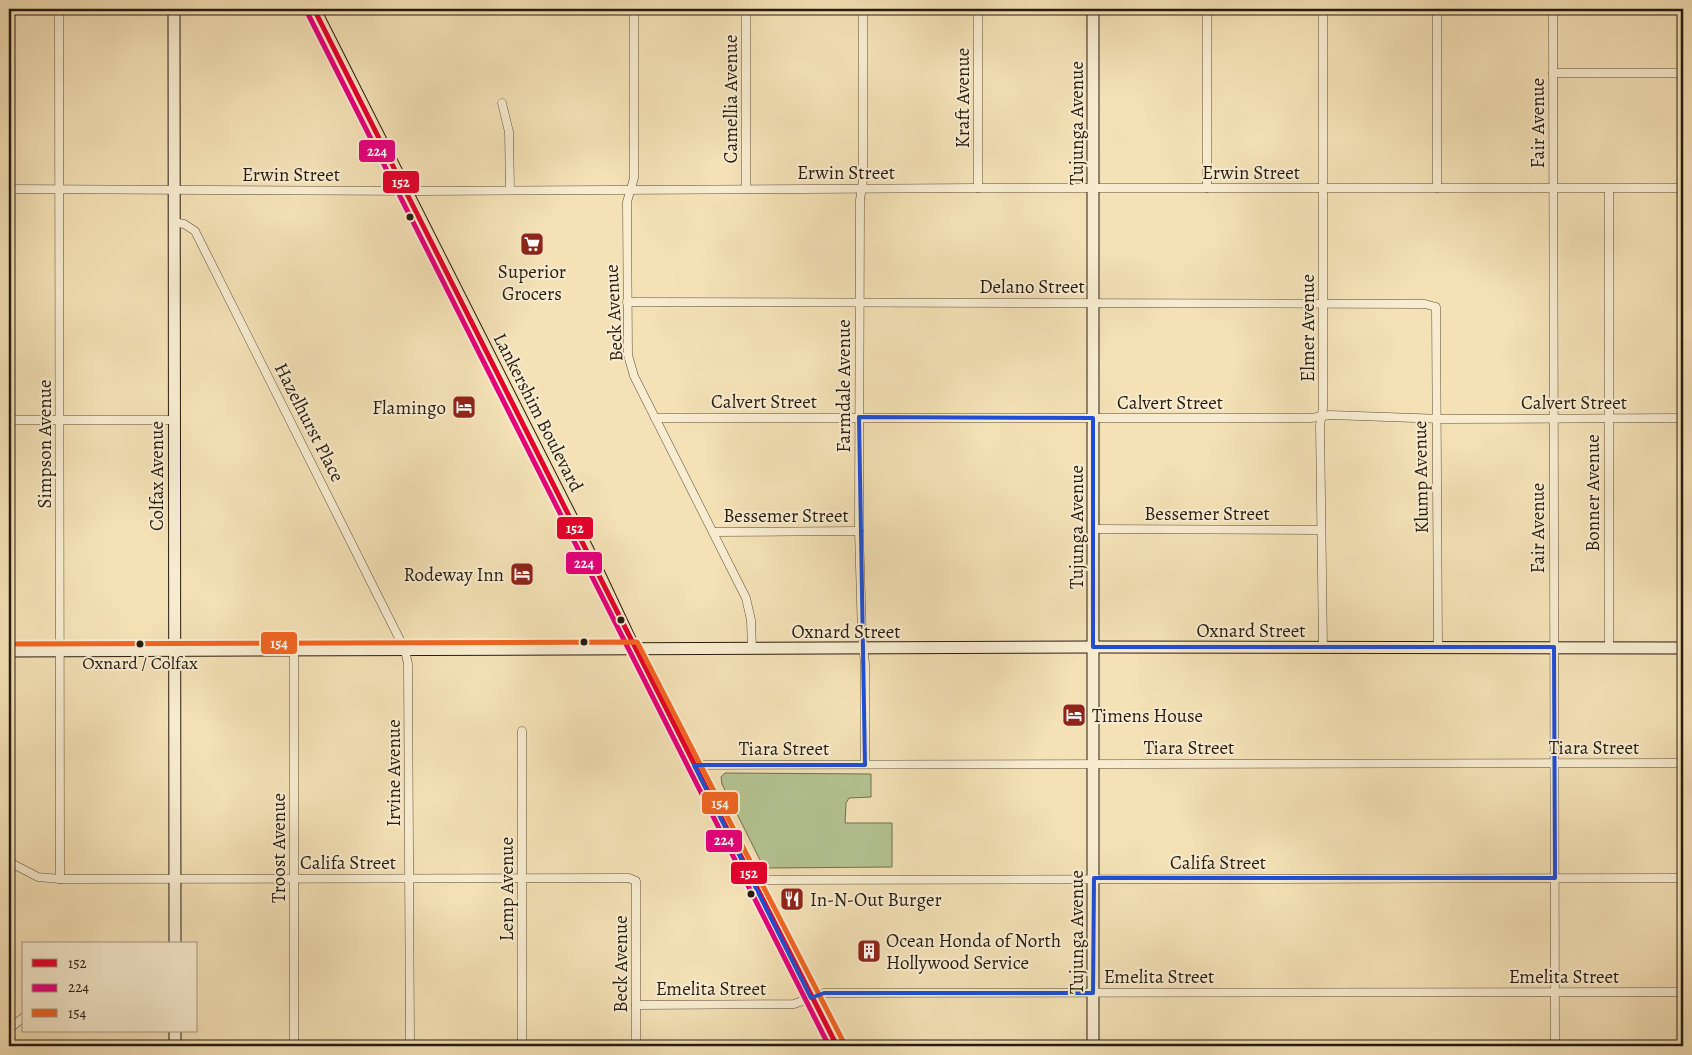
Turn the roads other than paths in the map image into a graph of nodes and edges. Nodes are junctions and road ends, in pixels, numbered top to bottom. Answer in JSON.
{"nodes":[{"id":1,"x":59,"y":9,"type":"edge"},
{"id":2,"x":174,"y":9,"type":"edge"},
{"id":3,"x":314,"y":9,"type":"edge"},
{"id":4,"x":634,"y":9,"type":"edge"},
{"id":5,"x":746,"y":9,"type":"edge"},
{"id":6,"x":863,"y":9,"type":"edge"},
{"id":7,"x":978,"y":9,"type":"edge"},
{"id":8,"x":1093,"y":9,"type":"edge"},
{"id":9,"x":1207,"y":9,"type":"edge"},
{"id":10,"x":1323,"y":9,"type":"edge"},
{"id":11,"x":1437,"y":9,"type":"edge"},
{"id":12,"x":1553,"y":9,"type":"edge"},
{"id":13,"x":1553,"y":73,"type":"junction"},
{"id":14,"x":1683,"y":73,"type":"edge"},
{"id":15,"x":502,"y":103,"type":"dead end"},
{"id":16,"x":978,"y":188,"type":"junction"},
{"id":17,"x":1093,"y":188,"type":"junction"},
{"id":18,"x":1207,"y":188,"type":"junction"},
{"id":19,"x":1323,"y":188,"type":"junction"},
{"id":20,"x":1437,"y":188,"type":"junction"},
{"id":21,"x":1609,"y":188,"type":"junction"},
{"id":22,"x":1683,"y":188,"type":"edge"},
{"id":23,"x":9,"y":189,"type":"edge"},
{"id":24,"x":59,"y":189,"type":"junction"},
{"id":25,"x":630,"y":189,"type":"junction"},
{"id":26,"x":746,"y":189,"type":"junction"},
{"id":27,"x":862,"y":189,"type":"junction"},
{"id":28,"x":1554,"y":189,"type":"junction"},
{"id":29,"x":173,"y":190,"type":"junction"},
{"id":30,"x":510,"y":190,"type":"junction"},
{"id":31,"x":407,"y":191,"type":"junction"},
{"id":32,"x":173,"y":222,"type":"junction"},
{"id":33,"x":627,"y":302,"type":"junction"},
{"id":34,"x":860,"y":303,"type":"junction"},
{"id":35,"x":1093,"y":303,"type":"junction"},
{"id":36,"x":1323,"y":303,"type":"junction"},
{"id":37,"x":1436,"y":307,"type":"joint"},
{"id":38,"x":859,"y":417,"type":"junction"},
{"id":39,"x":1321,"y":417,"type":"junction"},
{"id":40,"x":655,"y":418,"type":"junction"},
{"id":41,"x":1093,"y":418,"type":"junction"},
{"id":42,"x":1436,"y":418,"type":"junction"},
{"id":43,"x":1608,"y":418,"type":"junction"},
{"id":44,"x":1683,"y":418,"type":"edge"},
{"id":45,"x":1553,"y":419,"type":"junction"},
{"id":46,"x":9,"y":420,"type":"edge"},
{"id":47,"x":60,"y":420,"type":"junction"},
{"id":48,"x":174,"y":420,"type":"junction"},
{"id":49,"x":1093,"y":529,"type":"junction"},
{"id":50,"x":1320,"y":530,"type":"junction"},
{"id":51,"x":859,"y":531,"type":"junction"},
{"id":52,"x":712,"y":532,"type":"junction"},
{"id":53,"x":1092,"y":647,"type":"junction"},
{"id":54,"x":1323,"y":647,"type":"junction"},
{"id":55,"x":1438,"y":647,"type":"junction"},
{"id":56,"x":1554,"y":648,"type":"junction"},
{"id":57,"x":1609,"y":648,"type":"junction"},
{"id":58,"x":1683,"y":648,"type":"edge"},
{"id":59,"x":634,"y":649,"type":"junction"},
{"id":60,"x":752,"y":649,"type":"junction"},
{"id":61,"x":862,"y":649,"type":"junction"},
{"id":62,"x":9,"y":650,"type":"edge"},
{"id":63,"x":60,"y":650,"type":"junction"},
{"id":64,"x":175,"y":650,"type":"junction"},
{"id":65,"x":294,"y":650,"type":"junction"},
{"id":66,"x":405,"y":650,"type":"junction"},
{"id":67,"x":522,"y":731,"type":"dead end"},
{"id":68,"x":1555,"y":763,"type":"junction"},
{"id":69,"x":1683,"y":763,"type":"edge"},
{"id":70,"x":694,"y":764,"type":"junction"},
{"id":71,"x":865,"y":764,"type":"junction"},
{"id":72,"x":1093,"y":764,"type":"junction"},
{"id":73,"x":9,"y":862,"type":"edge"},
{"id":74,"x":175,"y":878,"type":"junction"},
{"id":75,"x":294,"y":878,"type":"junction"},
{"id":76,"x":522,"y":878,"type":"junction"},
{"id":77,"x":1094,"y":878,"type":"junction"},
{"id":78,"x":1555,"y":878,"type":"junction"},
{"id":79,"x":1683,"y":878,"type":"edge"},
{"id":80,"x":60,"y":879,"type":"junction"},
{"id":81,"x":410,"y":879,"type":"junction"},
{"id":82,"x":752,"y":880,"type":"junction"},
{"id":83,"x":636,"y":881,"type":"joint"},
{"id":84,"x":175,"y":942,"type":"edge"},
{"id":85,"x":1555,"y":992,"type":"junction"},
{"id":86,"x":1683,"y":992,"type":"edge"},
{"id":87,"x":1093,"y":993,"type":"junction"},
{"id":88,"x":811,"y":998,"type":"junction"},
{"id":89,"x":636,"y":1005,"type":"junction"},
{"id":90,"x":22,"y":1019,"type":"edge"},
{"id":91,"x":9,"y":1029,"type":"edge"},
{"id":92,"x":175,"y":1032,"type":"edge"},
{"id":93,"x":175,"y":1046,"type":"edge"},
{"id":94,"x":294,"y":1046,"type":"edge"},
{"id":95,"x":410,"y":1046,"type":"edge"},
{"id":96,"x":522,"y":1046,"type":"edge"},
{"id":97,"x":636,"y":1046,"type":"edge"},
{"id":98,"x":837,"y":1046,"type":"edge"},
{"id":99,"x":1093,"y":1046,"type":"edge"},
{"id":100,"x":1555,"y":1046,"type":"edge"}],
"edges":[{"from":1,"to":24,"type":"street","name":"Simpson Avenue"},
{"from":2,"to":29,"type":"main road","name":"Colfax Avenue"},
{"from":3,"to":31,"type":"main road","name":"Lankershim Boulevard"},
{"from":4,"to":25,"type":"street","name":"Beck Avenue"},
{"from":5,"to":26,"type":"street","name":"Camellia Avenue"},
{"from":6,"to":27,"type":"street","name":"Farmdale Avenue"},
{"from":7,"to":16,"type":"street","name":"Kraft Avenue"},
{"from":8,"to":17,"type":"main road","name":"Tujunga Avenue"},
{"from":9,"to":18,"type":"street"},
{"from":10,"to":19,"type":"street","name":"Elmer Avenue"},
{"from":11,"to":20,"type":"street"},
{"from":12,"to":13,"type":"street","name":"Fair Avenue"},
{"from":13,"to":14,"type":"street"},
{"from":13,"to":28,"type":"street","name":"Fair Avenue"},
{"from":15,"to":30,"type":"street"},
{"from":16,"to":17,"type":"street","name":"Erwin Street"},
{"from":16,"to":27,"type":"street","name":"Erwin Street"},
{"from":17,"to":18,"type":"street","name":"Erwin Street"},
{"from":17,"to":35,"type":"main road","name":"Tujunga Avenue"},
{"from":18,"to":19,"type":"street","name":"Erwin Street"},
{"from":19,"to":20,"type":"street","name":"Erwin Street"},
{"from":19,"to":36,"type":"street","name":"Elmer Avenue"},
{"from":20,"to":28,"type":"street","name":"Erwin Street"},
{"from":21,"to":22,"type":"street","name":"Erwin Street"},
{"from":21,"to":28,"type":"street","name":"Erwin Street"},
{"from":21,"to":43,"type":"street","name":"Bonner Avenue"},
{"from":23,"to":24,"type":"street","name":"Erwin Street"},
{"from":24,"to":29,"type":"street","name":"Erwin Street"},
{"from":24,"to":47,"type":"street","name":"Simpson Avenue"},
{"from":25,"to":26,"type":"street","name":"Erwin Street"},
{"from":25,"to":30,"type":"street","name":"Erwin Street"},
{"from":25,"to":33,"type":"street","name":"Beck Avenue"},
{"from":26,"to":27,"type":"street","name":"Erwin Street"},
{"from":27,"to":34,"type":"street","name":"Farmdale Avenue"},
{"from":28,"to":45,"type":"street","name":"Fair Avenue"},
{"from":29,"to":31,"type":"street","name":"Erwin Street"},
{"from":29,"to":32,"type":"main road","name":"Colfax Avenue"},
{"from":30,"to":31,"type":"street","name":"Erwin Street"},
{"from":31,"to":59,"type":"main road","name":"Lankershim Boulevard"},
{"from":32,"to":48,"type":"main road","name":"Colfax Avenue"},
{"from":32,"to":66,"type":"street","name":"Hazelhurst Place"},
{"from":33,"to":34,"type":"street","name":"Delano Street"},
{"from":33,"to":40,"type":"street","name":"Beck Avenue"},
{"from":34,"to":35,"type":"street","name":"Delano Street"},
{"from":34,"to":38,"type":"street","name":"Farmdale Avenue"},
{"from":35,"to":36,"type":"street","name":"Delano Street"},
{"from":35,"to":41,"type":"main road","name":"Tujunga Avenue"},
{"from":36,"to":37,"type":"street","name":"Delano Street"},
{"from":36,"to":39,"type":"street","name":"Elmer Avenue"},
{"from":37,"to":42,"type":"street","name":"Klump Avenue"},
{"from":38,"to":40,"type":"street","name":"Calvert Street"},
{"from":38,"to":41,"type":"street","name":"Calvert Street"},
{"from":38,"to":51,"type":"street","name":"Farmdale Avenue"},
{"from":39,"to":41,"type":"street","name":"Calvert Street"},
{"from":39,"to":42,"type":"street","name":"Calvert Street"},
{"from":39,"to":50,"type":"street","name":"Elmer Avenue"},
{"from":40,"to":52,"type":"street","name":"Beck Avenue"},
{"from":41,"to":49,"type":"main road","name":"Tujunga Avenue"},
{"from":42,"to":45,"type":"street","name":"Calvert Street"},
{"from":42,"to":55,"type":"street","name":"Klump Avenue"},
{"from":43,"to":44,"type":"street","name":"Calvert Street"},
{"from":43,"to":45,"type":"street","name":"Calvert Street"},
{"from":43,"to":57,"type":"street","name":"Bonner Avenue"},
{"from":45,"to":56,"type":"street","name":"Fair Avenue"},
{"from":46,"to":47,"type":"street"},
{"from":47,"to":48,"type":"street"},
{"from":47,"to":63,"type":"street","name":"Simpson Avenue"},
{"from":48,"to":64,"type":"main road","name":"Colfax Avenue"},
{"from":49,"to":50,"type":"street","name":"Bessemer Street"},
{"from":49,"to":53,"type":"main road","name":"Tujunga Avenue"},
{"from":50,"to":54,"type":"street","name":"Elmer Avenue"},
{"from":51,"to":52,"type":"street","name":"Bessemer Street"},
{"from":51,"to":61,"type":"street","name":"Farmdale Avenue"},
{"from":52,"to":60,"type":"street","name":"Beck Avenue"},
{"from":53,"to":54,"type":"main road","name":"Oxnard Street"},
{"from":53,"to":61,"type":"main road","name":"Oxnard Street"},
{"from":53,"to":72,"type":"main road","name":"Tujunga Avenue"},
{"from":54,"to":55,"type":"main road","name":"Oxnard Street"},
{"from":55,"to":56,"type":"main road","name":"Oxnard Street"},
{"from":56,"to":57,"type":"main road","name":"Oxnard Street"},
{"from":56,"to":68,"type":"street","name":"Fair Avenue"},
{"from":57,"to":58,"type":"main road","name":"Oxnard Street"},
{"from":59,"to":60,"type":"main road","name":"Oxnard Street"},
{"from":59,"to":66,"type":"main road","name":"Oxnard Street"},
{"from":59,"to":70,"type":"main road","name":"Lankershim Boulevard"},
{"from":60,"to":61,"type":"main road","name":"Oxnard Street"},
{"from":61,"to":71,"type":"street","name":"Farmdale Avenue"},
{"from":62,"to":63,"type":"main road","name":"Oxnard Street"},
{"from":63,"to":64,"type":"main road","name":"Oxnard Street"},
{"from":63,"to":80,"type":"street","name":"Simpson Avenue"},
{"from":64,"to":65,"type":"main road","name":"Oxnard Street"},
{"from":64,"to":74,"type":"main road","name":"Colfax Avenue"},
{"from":65,"to":66,"type":"main road","name":"Oxnard Street"},
{"from":65,"to":75,"type":"street","name":"Troost Avenue"},
{"from":66,"to":81,"type":"street","name":"Irvine Avenue"},
{"from":67,"to":76,"type":"street","name":"Lemp Avenue"},
{"from":68,"to":69,"type":"street","name":"Tiara Street"},
{"from":68,"to":72,"type":"street","name":"Tiara Street"},
{"from":68,"to":78,"type":"street","name":"Fair Avenue"},
{"from":70,"to":71,"type":"street","name":"Tiara Street"},
{"from":70,"to":82,"type":"main road","name":"Lankershim Boulevard"},
{"from":71,"to":72,"type":"street","name":"Tiara Street"},
{"from":72,"to":77,"type":"main road","name":"Tujunga Avenue"},
{"from":73,"to":80,"type":"street","name":"Califa Street"},
{"from":74,"to":75,"type":"street","name":"Califa Street"},
{"from":74,"to":80,"type":"street","name":"Califa Street"},
{"from":74,"to":84,"type":"main road","name":"Colfax Avenue"},
{"from":75,"to":81,"type":"street","name":"Califa Street"},
{"from":75,"to":94,"type":"street","name":"Troost Avenue"},
{"from":76,"to":81,"type":"street","name":"Califa Street"},
{"from":76,"to":83,"type":"street","name":"Califa Street"},
{"from":76,"to":96,"type":"street","name":"Lemp Avenue"},
{"from":77,"to":78,"type":"street","name":"Califa Street"},
{"from":77,"to":82,"type":"street","name":"Califa Street"},
{"from":77,"to":87,"type":"main road","name":"Tujunga Avenue"},
{"from":78,"to":79,"type":"street","name":"Califa Street"},
{"from":78,"to":85,"type":"street","name":"Fair Avenue"},
{"from":81,"to":95,"type":"street","name":"Irvine Avenue"},
{"from":82,"to":88,"type":"main road","name":"Lankershim Boulevard"},
{"from":83,"to":89,"type":"street","name":"Beck Avenue"},
{"from":85,"to":86,"type":"street","name":"Emelita Street"},
{"from":85,"to":87,"type":"street","name":"Emelita Street"},
{"from":85,"to":100,"type":"street","name":"Fair Avenue"},
{"from":87,"to":88,"type":"street","name":"Emelita Street"},
{"from":87,"to":99,"type":"main road","name":"Tujunga Avenue"},
{"from":88,"to":89,"type":"street","name":"Emelita Street"},
{"from":88,"to":98,"type":"main road","name":"Lankershim Boulevard"},
{"from":89,"to":97,"type":"street","name":"Beck Avenue"},
{"from":90,"to":91,"type":"street"},
{"from":92,"to":93,"type":"main road"}]}
